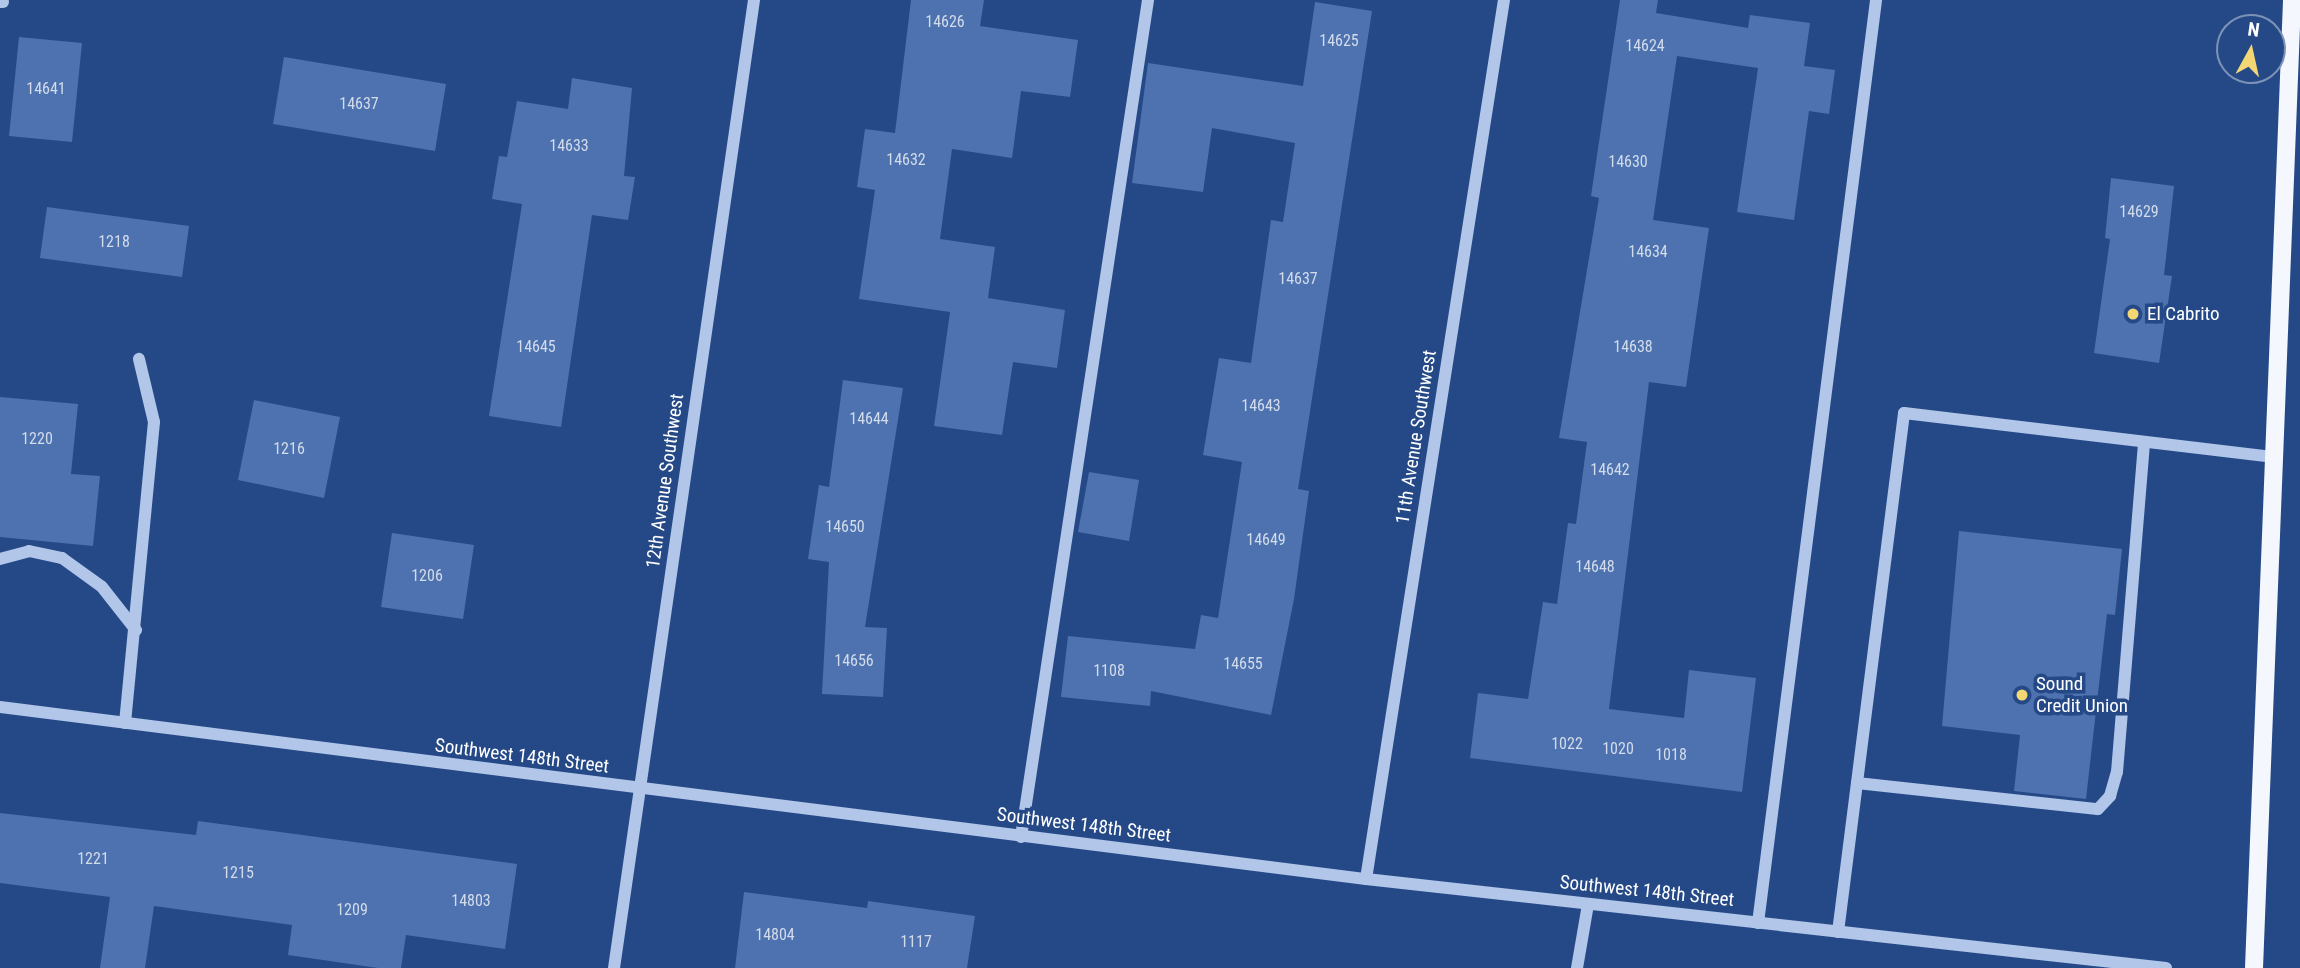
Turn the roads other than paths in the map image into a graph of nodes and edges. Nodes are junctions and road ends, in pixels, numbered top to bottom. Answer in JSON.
{"nodes":[{"id":1,"x":754,"y":0,"type":"edge"},
{"id":2,"x":1148,"y":0,"type":"edge"},
{"id":3,"x":1504,"y":0,"type":"edge"},
{"id":4,"x":1877,"y":0,"type":"edge"},
{"id":5,"x":2292,"y":0,"type":"edge"},
{"id":6,"x":2294,"y":101,"type":"edge"},
{"id":7,"x":139,"y":359,"type":"dead end"},
{"id":8,"x":2144,"y":442,"type":"junction"},
{"id":9,"x":2274,"y":457,"type":"junction"},
{"id":10,"x":0,"y":559,"type":"edge"},
{"id":11,"x":135,"y":630,"type":"junction"},
{"id":12,"x":0,"y":707,"type":"edge"},
{"id":13,"x":125,"y":723,"type":"junction"},
{"id":14,"x":1857,"y":783,"type":"junction"},
{"id":15,"x":640,"y":791,"type":"junction"},
{"id":16,"x":1021,"y":837,"type":"junction"},
{"id":17,"x":1366,"y":879,"type":"junction"},
{"id":18,"x":1588,"y":904,"type":"junction"},
{"id":19,"x":1758,"y":923,"type":"junction"},
{"id":20,"x":1839,"y":932,"type":"junction"},
{"id":21,"x":614,"y":968,"type":"edge"},
{"id":22,"x":1577,"y":968,"type":"edge"},
{"id":23,"x":2166,"y":968,"type":"edge"},
{"id":24,"x":2254,"y":968,"type":"edge"}],
"edges":[{"from":1,"to":15,"type":"street","name":"12th Avenue Southwest"},
{"from":2,"to":16,"type":"street"},
{"from":3,"to":17,"type":"street","name":"11th Avenue Southwest"},
{"from":4,"to":19,"type":"street"},
{"from":5,"to":6,"type":"main road"},
{"from":6,"to":9,"type":"main road"},
{"from":7,"to":11,"type":"street"},
{"from":8,"to":9,"type":"street"},
{"from":8,"to":14,"type":"street"},
{"from":8,"to":14,"type":"street"},
{"from":9,"to":24,"type":"main road"},
{"from":10,"to":11,"type":"street"},
{"from":11,"to":13,"type":"street"},
{"from":12,"to":13,"type":"street","name":"Southwest 148th Street"},
{"from":13,"to":15,"type":"street","name":"Southwest 148th Street"},
{"from":14,"to":20,"type":"street"},
{"from":15,"to":16,"type":"street","name":"Southwest 148th Street"},
{"from":15,"to":21,"type":"street","name":"12th Avenue Southwest"},
{"from":16,"to":17,"type":"street","name":"Southwest 148th Street"},
{"from":17,"to":18,"type":"street","name":"Southwest 148th Street"},
{"from":18,"to":19,"type":"street","name":"Southwest 148th Street"},
{"from":18,"to":22,"type":"street"},
{"from":19,"to":20,"type":"street","name":"Southwest 148th Street"},
{"from":20,"to":23,"type":"street","name":"Southwest 148th Street"}]}
